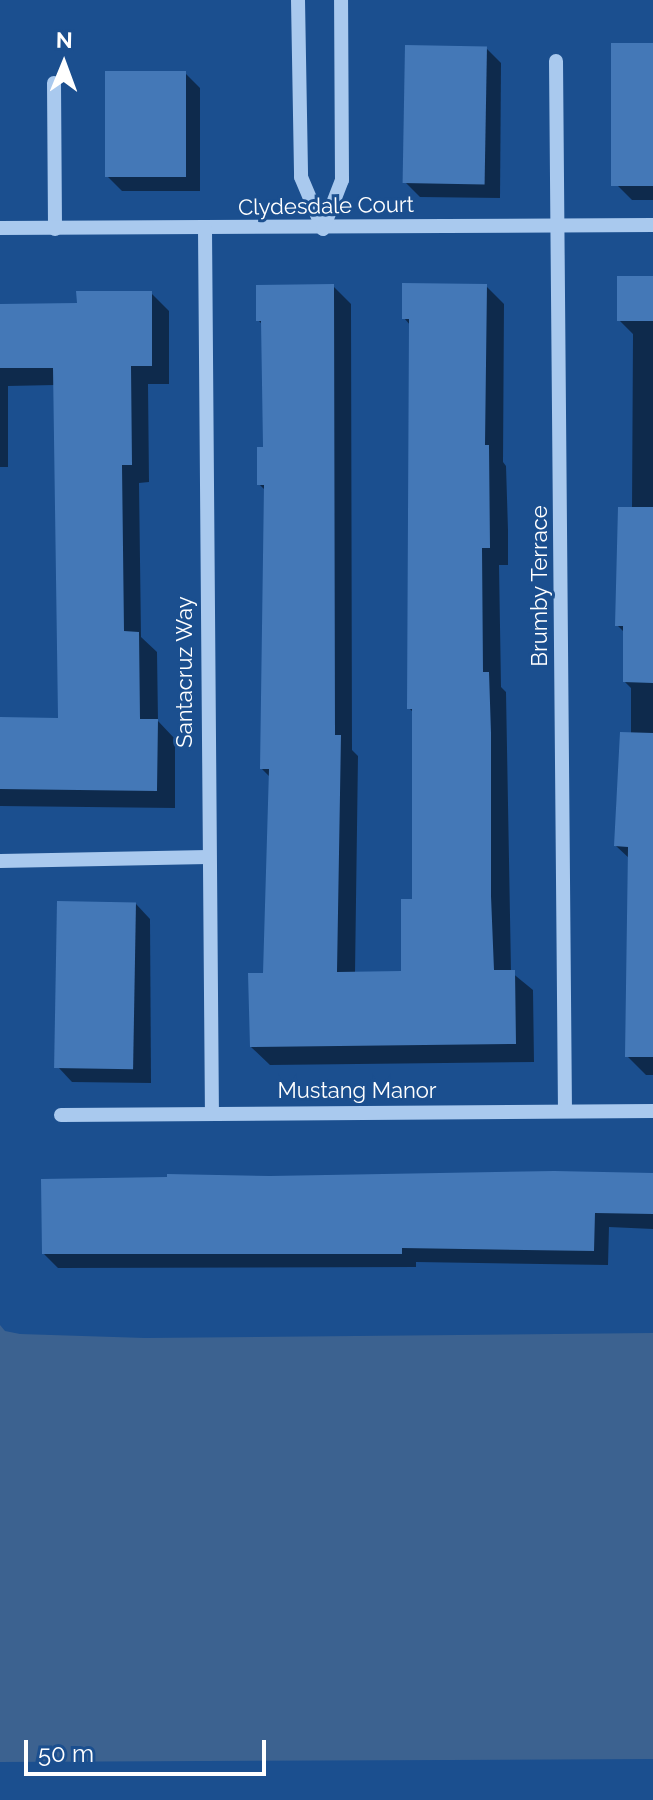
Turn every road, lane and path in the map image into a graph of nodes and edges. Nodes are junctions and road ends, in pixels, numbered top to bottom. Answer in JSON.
{"nodes":[{"id":1,"x":298,"y":0,"type":"edge"},
{"id":2,"x":341,"y":0,"type":"edge"},
{"id":3,"x":556,"y":61,"type":"dead end"},
{"id":4,"x":54,"y":83,"type":"dead end"},
{"id":5,"x":559,"y":225,"type":"junction"},
{"id":6,"x":653,"y":225,"type":"edge"},
{"id":7,"x":0,"y":228,"type":"edge"},
{"id":8,"x":55,"y":229,"type":"junction"},
{"id":9,"x":205,"y":229,"type":"junction"},
{"id":10,"x":323,"y":229,"type":"junction"},
{"id":11,"x":208,"y":857,"type":"junction"},
{"id":12,"x":0,"y":861,"type":"edge"},
{"id":13,"x":565,"y":1111,"type":"junction"},
{"id":14,"x":653,"y":1111,"type":"edge"},
{"id":15,"x":212,"y":1114,"type":"junction"},
{"id":16,"x":61,"y":1115,"type":"dead end"}],
"edges":[{"from":1,"to":10,"type":"street"},
{"from":2,"to":10,"type":"street"},
{"from":3,"to":5,"type":"street","name":"Brumby Terrace"},
{"from":4,"to":8,"type":"street"},
{"from":5,"to":6,"type":"street","name":"Clydesdale Court"},
{"from":5,"to":10,"type":"street","name":"Clydesdale Court"},
{"from":5,"to":13,"type":"street","name":"Brumby Terrace"},
{"from":7,"to":8,"type":"street","name":"Clydesdale Court"},
{"from":8,"to":9,"type":"street","name":"Clydesdale Court"},
{"from":9,"to":10,"type":"street","name":"Clydesdale Court"},
{"from":9,"to":11,"type":"street","name":"Santacruz Way"},
{"from":11,"to":12,"type":"street"},
{"from":11,"to":15,"type":"street","name":"Santacruz Way"},
{"from":13,"to":14,"type":"street","name":"Mustang Manor"},
{"from":13,"to":15,"type":"street","name":"Mustang Manor"},
{"from":15,"to":16,"type":"street","name":"Mustang Manor"}]}
